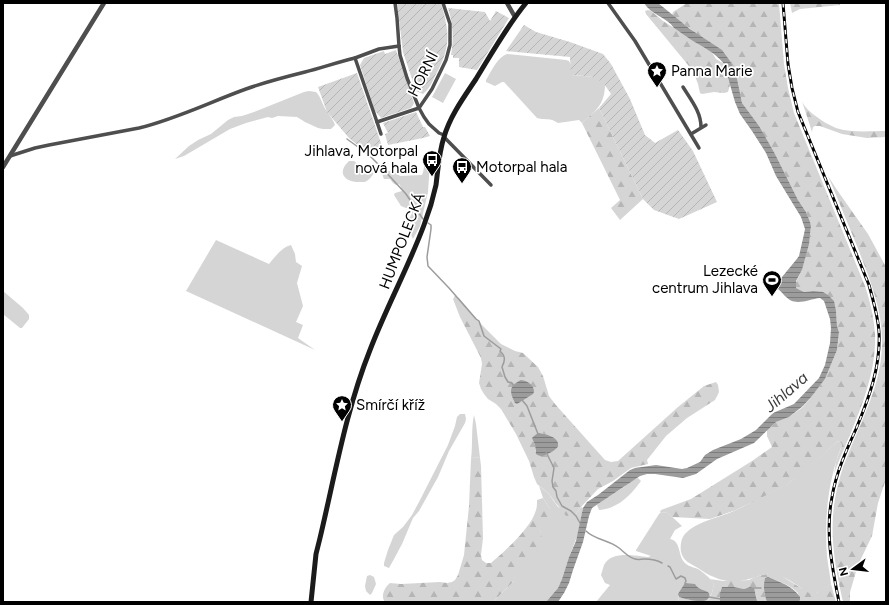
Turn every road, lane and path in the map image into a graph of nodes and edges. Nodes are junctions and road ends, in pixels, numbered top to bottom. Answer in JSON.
{"nodes":[{"id":1,"x":104,"y":3,"type":"edge"},
{"id":2,"x":395,"y":3,"type":"edge"},
{"id":3,"x":443,"y":3,"type":"edge"},
{"id":4,"x":507,"y":3,"type":"edge"},
{"id":5,"x":526,"y":3,"type":"edge"},
{"id":6,"x":608,"y":3,"type":"edge"},
{"id":7,"x":515,"y":17,"type":"junction"},
{"id":8,"x":399,"y":46,"type":"junction"},
{"id":9,"x":355,"y":58,"type":"junction"},
{"id":10,"x":683,"y":87,"type":"dead end"},
{"id":11,"x":419,"y":108,"type":"junction"},
{"id":12,"x":376,"y":122,"type":"junction"},
{"id":13,"x":706,"y":125,"type":"dead end"},
{"id":14,"x":702,"y":127,"type":"junction"},
{"id":15,"x":381,"y":134,"type":"dead end"},
{"id":16,"x":691,"y":134,"type":"junction"},
{"id":17,"x":444,"y":135,"type":"junction"},
{"id":18,"x":699,"y":148,"type":"dead end"},
{"id":19,"x":10,"y":156,"type":"junction"},
{"id":20,"x":3,"y":167,"type":"edge"},
{"id":21,"x":491,"y":185,"type":"dead end"},
{"id":22,"x":311,"y":602,"type":"edge"}],
"edges":[{"from":1,"to":19,"type":"street"},
{"from":2,"to":8,"type":"street"},
{"from":3,"to":11,"type":"street","name":"HORNÍ"},
{"from":4,"to":7,"type":"street"},
{"from":5,"to":7,"type":"main road","name":"HUMPOLECKÁ"},
{"from":6,"to":16,"type":"street"},
{"from":7,"to":17,"type":"main road","name":"HUMPOLECKÁ"},
{"from":8,"to":9,"type":"street"},
{"from":8,"to":11,"type":"street"},
{"from":9,"to":12,"type":"street"},
{"from":9,"to":19,"type":"street"},
{"from":10,"to":14,"type":"street"},
{"from":11,"to":12,"type":"street"},
{"from":11,"to":17,"type":"street"},
{"from":12,"to":15,"type":"street"},
{"from":13,"to":14,"type":"street"},
{"from":14,"to":16,"type":"street"},
{"from":16,"to":18,"type":"street"},
{"from":17,"to":21,"type":"street"},
{"from":17,"to":22,"type":"main road","name":"HUMPOLECKÁ"},
{"from":19,"to":20,"type":"street"}]}
